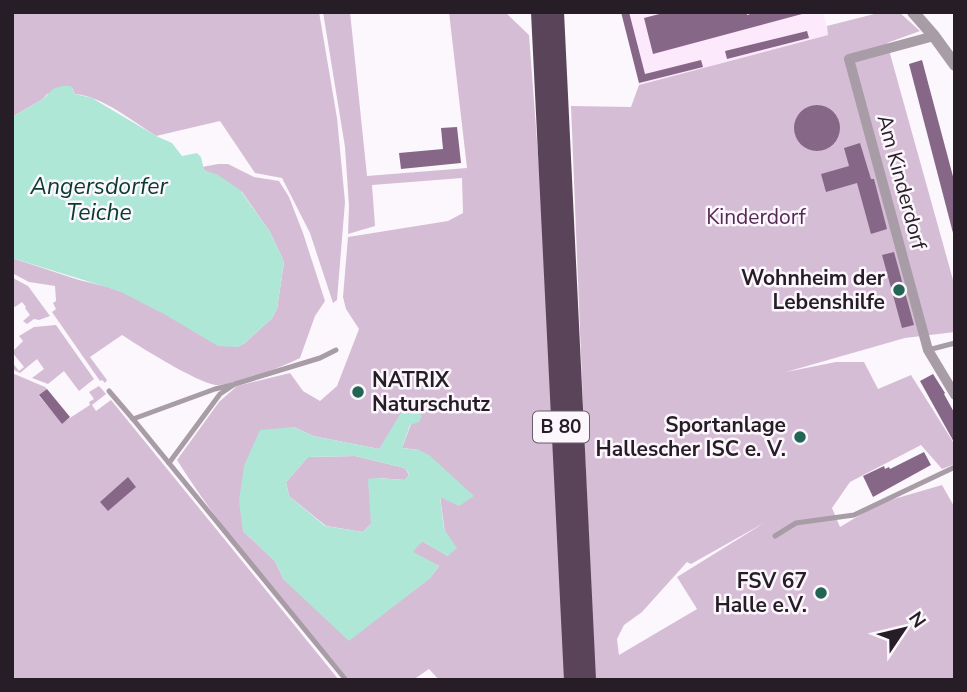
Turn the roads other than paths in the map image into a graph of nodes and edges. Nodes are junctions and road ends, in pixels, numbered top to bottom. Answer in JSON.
{"nodes":[{"id":1,"x":913,"y":12,"type":"edge"},
{"id":2,"x":547,"y":14,"type":"edge"},
{"id":3,"x":934,"y":36,"type":"junction"},
{"id":4,"x":955,"y":65,"type":"edge"},
{"id":5,"x":955,"y":343,"type":"edge"},
{"id":6,"x":336,"y":349,"type":"dead end"},
{"id":7,"x":928,"y":350,"type":"junction"},
{"id":8,"x":235,"y":384,"type":"junction"},
{"id":9,"x":109,"y":391,"type":"dead end"},
{"id":10,"x":955,"y":395,"type":"edge"},
{"id":11,"x":133,"y":419,"type":"junction"},
{"id":12,"x":169,"y":463,"type":"junction"},
{"id":13,"x":955,"y":467,"type":"edge"},
{"id":14,"x":775,"y":536,"type":"dead end"},
{"id":15,"x":346,"y":680,"type":"edge"},
{"id":16,"x":573,"y":680,"type":"edge"},
{"id":17,"x":587,"y":680,"type":"edge"}],
"edges":[{"from":1,"to":3,"type":"street"},
{"from":2,"to":16,"type":"highway","number":"B 80"},
{"from":2,"to":17,"type":"highway","number":"B 80"},
{"from":3,"to":4,"type":"street"},
{"from":3,"to":7,"type":"street","name":"Am Kinderdorf"},
{"from":5,"to":7,"type":"lane"},
{"from":6,"to":8,"type":"lane"},
{"from":7,"to":10,"type":"street","name":"Am Kinderdorf"},
{"from":8,"to":11,"type":"lane"},
{"from":8,"to":12,"type":"lane"},
{"from":9,"to":11,"type":"lane"},
{"from":11,"to":12,"type":"lane"},
{"from":12,"to":15,"type":"lane"},
{"from":13,"to":14,"type":"lane"}]}
